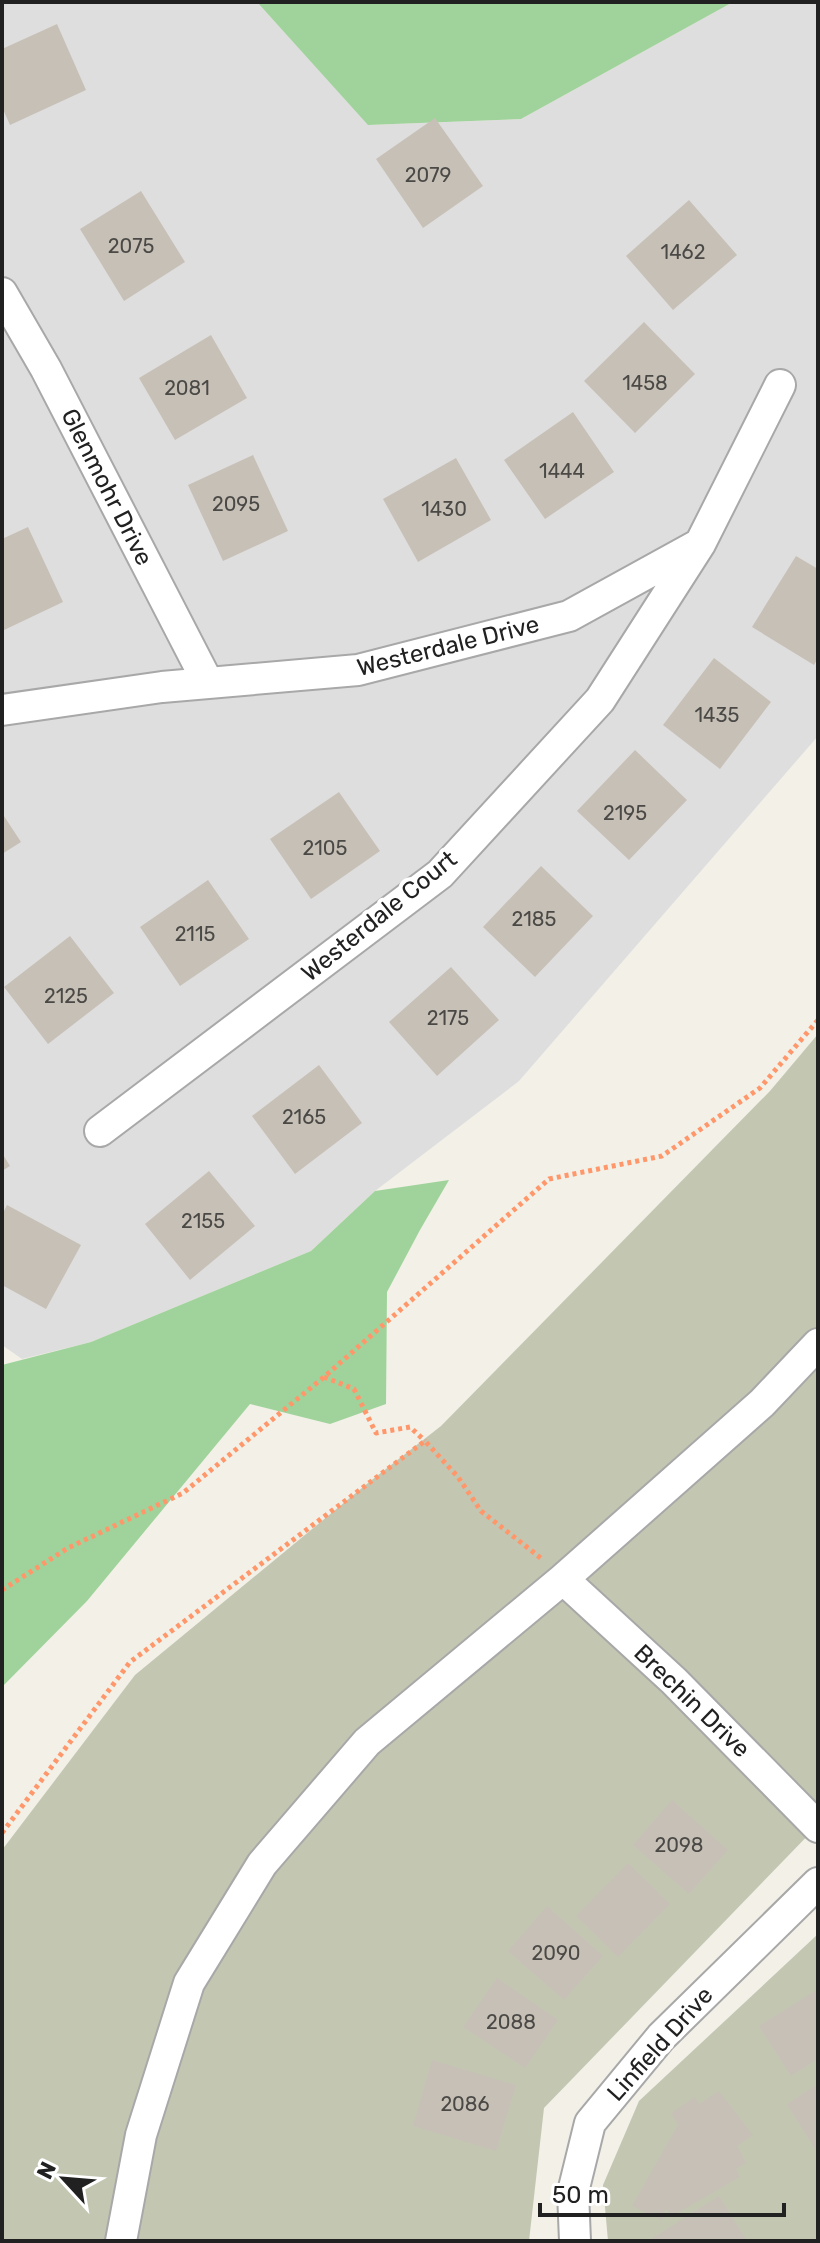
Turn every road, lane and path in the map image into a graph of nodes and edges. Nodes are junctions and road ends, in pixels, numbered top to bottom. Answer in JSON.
{"nodes":[{"id":1,"x":2,"y":293,"type":"edge"},
{"id":2,"x":780,"y":385,"type":"dead end"},
{"id":3,"x":700,"y":544,"type":"junction"},
{"id":4,"x":208,"y":683,"type":"junction"},
{"id":5,"x":2,"y":710,"type":"edge"},
{"id":6,"x":818,"y":1020,"type":"edge"},
{"id":7,"x":100,"y":1131,"type":"dead end"},
{"id":8,"x":818,"y":1344,"type":"edge"},
{"id":9,"x":324,"y":1377,"type":"junction"},
{"id":10,"x":425,"y":1441,"type":"junction"},
{"id":11,"x":563,"y":1579,"type":"junction"},
{"id":12,"x":2,"y":1590,"type":"edge"},
{"id":13,"x":818,"y":1827,"type":"edge"},
{"id":14,"x":2,"y":1833,"type":"edge"},
{"id":15,"x":818,"y":1883,"type":"edge"},
{"id":16,"x":121,"y":2241,"type":"edge"},
{"id":17,"x":575,"y":2241,"type":"edge"}],
"edges":[{"from":1,"to":4,"type":"street","name":"Glenmohr Drive"},
{"from":2,"to":3,"type":"street"},
{"from":3,"to":4,"type":"street","name":"Westerdale Drive"},
{"from":3,"to":7,"type":"street","name":"Westerdale Court"},
{"from":4,"to":5,"type":"street","name":"Westerdale Drive"},
{"from":6,"to":9,"type":"path"},
{"from":8,"to":11,"type":"street"},
{"from":9,"to":10,"type":"path"},
{"from":9,"to":12,"type":"path"},
{"from":10,"to":11,"type":"path"},
{"from":10,"to":14,"type":"path"},
{"from":11,"to":13,"type":"street","name":"Brechin Drive"},
{"from":11,"to":16,"type":"street"},
{"from":15,"to":17,"type":"street","name":"Linfield Drive"}]}
